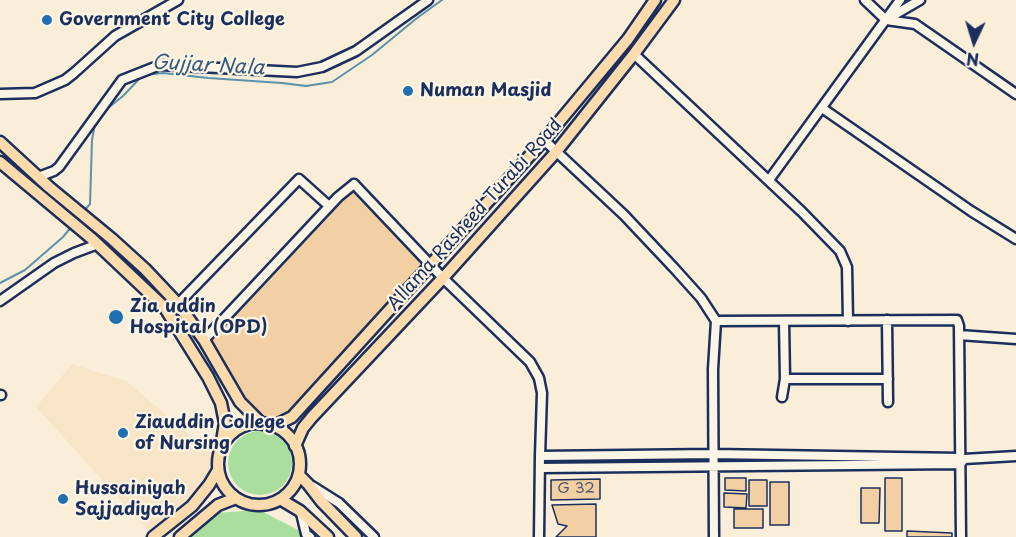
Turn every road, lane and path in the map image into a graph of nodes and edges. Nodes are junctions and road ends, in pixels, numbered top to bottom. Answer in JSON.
{"nodes":[{"id":1,"x":178,"y":0,"type":"edge"},
{"id":2,"x":428,"y":0,"type":"edge"},
{"id":3,"x":655,"y":0,"type":"edge"},
{"id":4,"x":674,"y":0,"type":"edge"},
{"id":5,"x":865,"y":0,"type":"edge"},
{"id":6,"x":900,"y":0,"type":"edge"},
{"id":7,"x":920,"y":0,"type":"edge"},
{"id":8,"x":642,"y":18,"type":"junction"},
{"id":9,"x":886,"y":20,"type":"junction"},
{"id":10,"x":654,"y":27,"type":"junction"},
{"id":11,"x":634,"y":54,"type":"junction"},
{"id":12,"x":599,"y":73,"type":"junction"},
{"id":13,"x":611,"y":82,"type":"junction"},
{"id":14,"x":0,"y":94,"type":"edge"},
{"id":15,"x":1016,"y":94,"type":"edge"},
{"id":16,"x":822,"y":108,"type":"junction"},
{"id":17,"x":544,"y":140,"type":"junction"},
{"id":18,"x":0,"y":142,"type":"edge"},
{"id":19,"x":556,"y":152,"type":"junction"},
{"id":20,"x":0,"y":162,"type":"edge"},
{"id":21,"x":38,"y":177,"type":"junction"},
{"id":22,"x":769,"y":180,"type":"junction"},
{"id":23,"x":329,"y":206,"type":"junction"},
{"id":24,"x":1016,"y":239,"type":"edge"},
{"id":25,"x":95,"y":241,"type":"junction"},
{"id":26,"x":430,"y":265,"type":"junction"},
{"id":27,"x":443,"y":278,"type":"junction"},
{"id":28,"x":0,"y":301,"type":"edge"},
{"id":29,"x":178,"y":304,"type":"junction"},
{"id":30,"x":887,"y":320,"type":"junction"},
{"id":31,"x":716,"y":321,"type":"junction"},
{"id":32,"x":784,"y":321,"type":"junction"},
{"id":33,"x":848,"y":321,"type":"junction"},
{"id":34,"x":958,"y":335,"type":"junction"},
{"id":35,"x":1016,"y":339,"type":"edge"},
{"id":36,"x":204,"y":340,"type":"junction"},
{"id":37,"x":888,"y":379,"type":"junction"},
{"id":38,"x":785,"y":380,"type":"junction"},
{"id":39,"x":782,"y":396,"type":"dead end"},
{"id":40,"x":888,"y":402,"type":"dead end"},
{"id":41,"x":262,"y":424,"type":"junction"},
{"id":42,"x":274,"y":426,"type":"junction"},
{"id":43,"x":296,"y":446,"type":"junction"},
{"id":44,"x":221,"y":447,"type":"junction"},
{"id":45,"x":713,"y":454,"type":"junction"},
{"id":46,"x":540,"y":456,"type":"junction"},
{"id":47,"x":1016,"y":456,"type":"edge"},
{"id":48,"x":961,"y":460,"type":"junction"},
{"id":49,"x":714,"y":466,"type":"junction"},
{"id":50,"x":540,"y":468,"type":"junction"},
{"id":51,"x":218,"y":470,"type":"junction"},
{"id":52,"x":299,"y":475,"type":"junction"},
{"id":53,"x":308,"y":484,"type":"junction"},
{"id":54,"x":236,"y":498,"type":"junction"},
{"id":55,"x":280,"y":499,"type":"junction"},
{"id":56,"x":300,"y":511,"type":"junction"},
{"id":57,"x":153,"y":537,"type":"edge"},
{"id":58,"x":180,"y":537,"type":"edge"},
{"id":59,"x":310,"y":537,"type":"edge"},
{"id":60,"x":328,"y":537,"type":"edge"},
{"id":61,"x":356,"y":537,"type":"edge"},
{"id":62,"x":374,"y":537,"type":"edge"},
{"id":63,"x":539,"y":537,"type":"edge"},
{"id":64,"x":714,"y":537,"type":"edge"},
{"id":65,"x":961,"y":537,"type":"edge"}],
"edges":[{"from":1,"to":14,"type":"street"},
{"from":2,"to":21,"type":"street"},
{"from":3,"to":8,"type":"main road","name":"Allama Rasheed Turabi Road"},
{"from":4,"to":10,"type":"main road","name":"Allama Rasheed Turabi Road"},
{"from":5,"to":9,"type":"street"},
{"from":6,"to":9,"type":"street"},
{"from":7,"to":9,"type":"street"},
{"from":8,"to":10,"type":"main road"},
{"from":8,"to":12,"type":"main road","name":"Allama Rasheed Turabi Road"},
{"from":9,"to":15,"type":"street"},
{"from":9,"to":16,"type":"street"},
{"from":10,"to":11,"type":"main road","name":"Allama Rasheed Turabi Road"},
{"from":11,"to":13,"type":"main road","name":"Allama Rasheed Turabi Road"},
{"from":11,"to":22,"type":"street"},
{"from":12,"to":13,"type":"main road"},
{"from":12,"to":17,"type":"main road","name":"Allama Rasheed Turabi Road"},
{"from":13,"to":19,"type":"main road","name":"Allama Rasheed Turabi Road"},
{"from":16,"to":22,"type":"street"},
{"from":16,"to":24,"type":"street"},
{"from":17,"to":19,"type":"street"},
{"from":17,"to":26,"type":"main road","name":"Allama Rasheed Turabi Road"},
{"from":18,"to":21,"type":"main road"},
{"from":19,"to":27,"type":"main road","name":"Allama Rasheed Turabi Road"},
{"from":19,"to":31,"type":"street"},
{"from":20,"to":25,"type":"main road"},
{"from":21,"to":29,"type":"main road"},
{"from":22,"to":33,"type":"street"},
{"from":23,"to":26,"type":"street"},
{"from":23,"to":29,"type":"street"},
{"from":23,"to":36,"type":"street"},
{"from":25,"to":28,"type":"street"},
{"from":25,"to":44,"type":"main road"},
{"from":26,"to":27,"type":"street"},
{"from":26,"to":42,"type":"main road","name":"Allama Rasheed Turabi Road"},
{"from":27,"to":43,"type":"main road","name":"Allama Rasheed Turabi Road"},
{"from":27,"to":46,"type":"street"},
{"from":29,"to":36,"type":"main road"},
{"from":30,"to":33,"type":"street"},
{"from":30,"to":34,"type":"street"},
{"from":30,"to":37,"type":"street"},
{"from":31,"to":32,"type":"street"},
{"from":31,"to":45,"type":"street"},
{"from":32,"to":33,"type":"street"},
{"from":32,"to":38,"type":"street"},
{"from":34,"to":35,"type":"street"},
{"from":34,"to":48,"type":"street"},
{"from":36,"to":41,"type":"main road"},
{"from":37,"to":38,"type":"street"},
{"from":37,"to":40,"type":"street"},
{"from":38,"to":39,"type":"street"},
{"from":41,"to":42,"type":"main road"},
{"from":41,"to":44,"type":"main road"},
{"from":42,"to":43,"type":"main road"},
{"from":43,"to":52,"type":"main road"},
{"from":44,"to":51,"type":"main road"},
{"from":45,"to":46,"type":"street"},
{"from":45,"to":48,"type":"street"},
{"from":45,"to":49,"type":"street"},
{"from":46,"to":50,"type":"street"},
{"from":47,"to":48,"type":"street"},
{"from":48,"to":49,"type":"street"},
{"from":48,"to":65,"type":"street"},
{"from":49,"to":50,"type":"street"},
{"from":49,"to":64,"type":"street"},
{"from":50,"to":63,"type":"street"},
{"from":51,"to":54,"type":"main road"},
{"from":51,"to":57,"type":"main road"},
{"from":52,"to":53,"type":"main road"},
{"from":52,"to":55,"type":"main road"},
{"from":53,"to":61,"type":"main road"},
{"from":53,"to":62,"type":"street"},
{"from":54,"to":55,"type":"main road"},
{"from":54,"to":58,"type":"main road"},
{"from":55,"to":56,"type":"main road"},
{"from":56,"to":59,"type":"street"},
{"from":56,"to":60,"type":"main road"}]}
